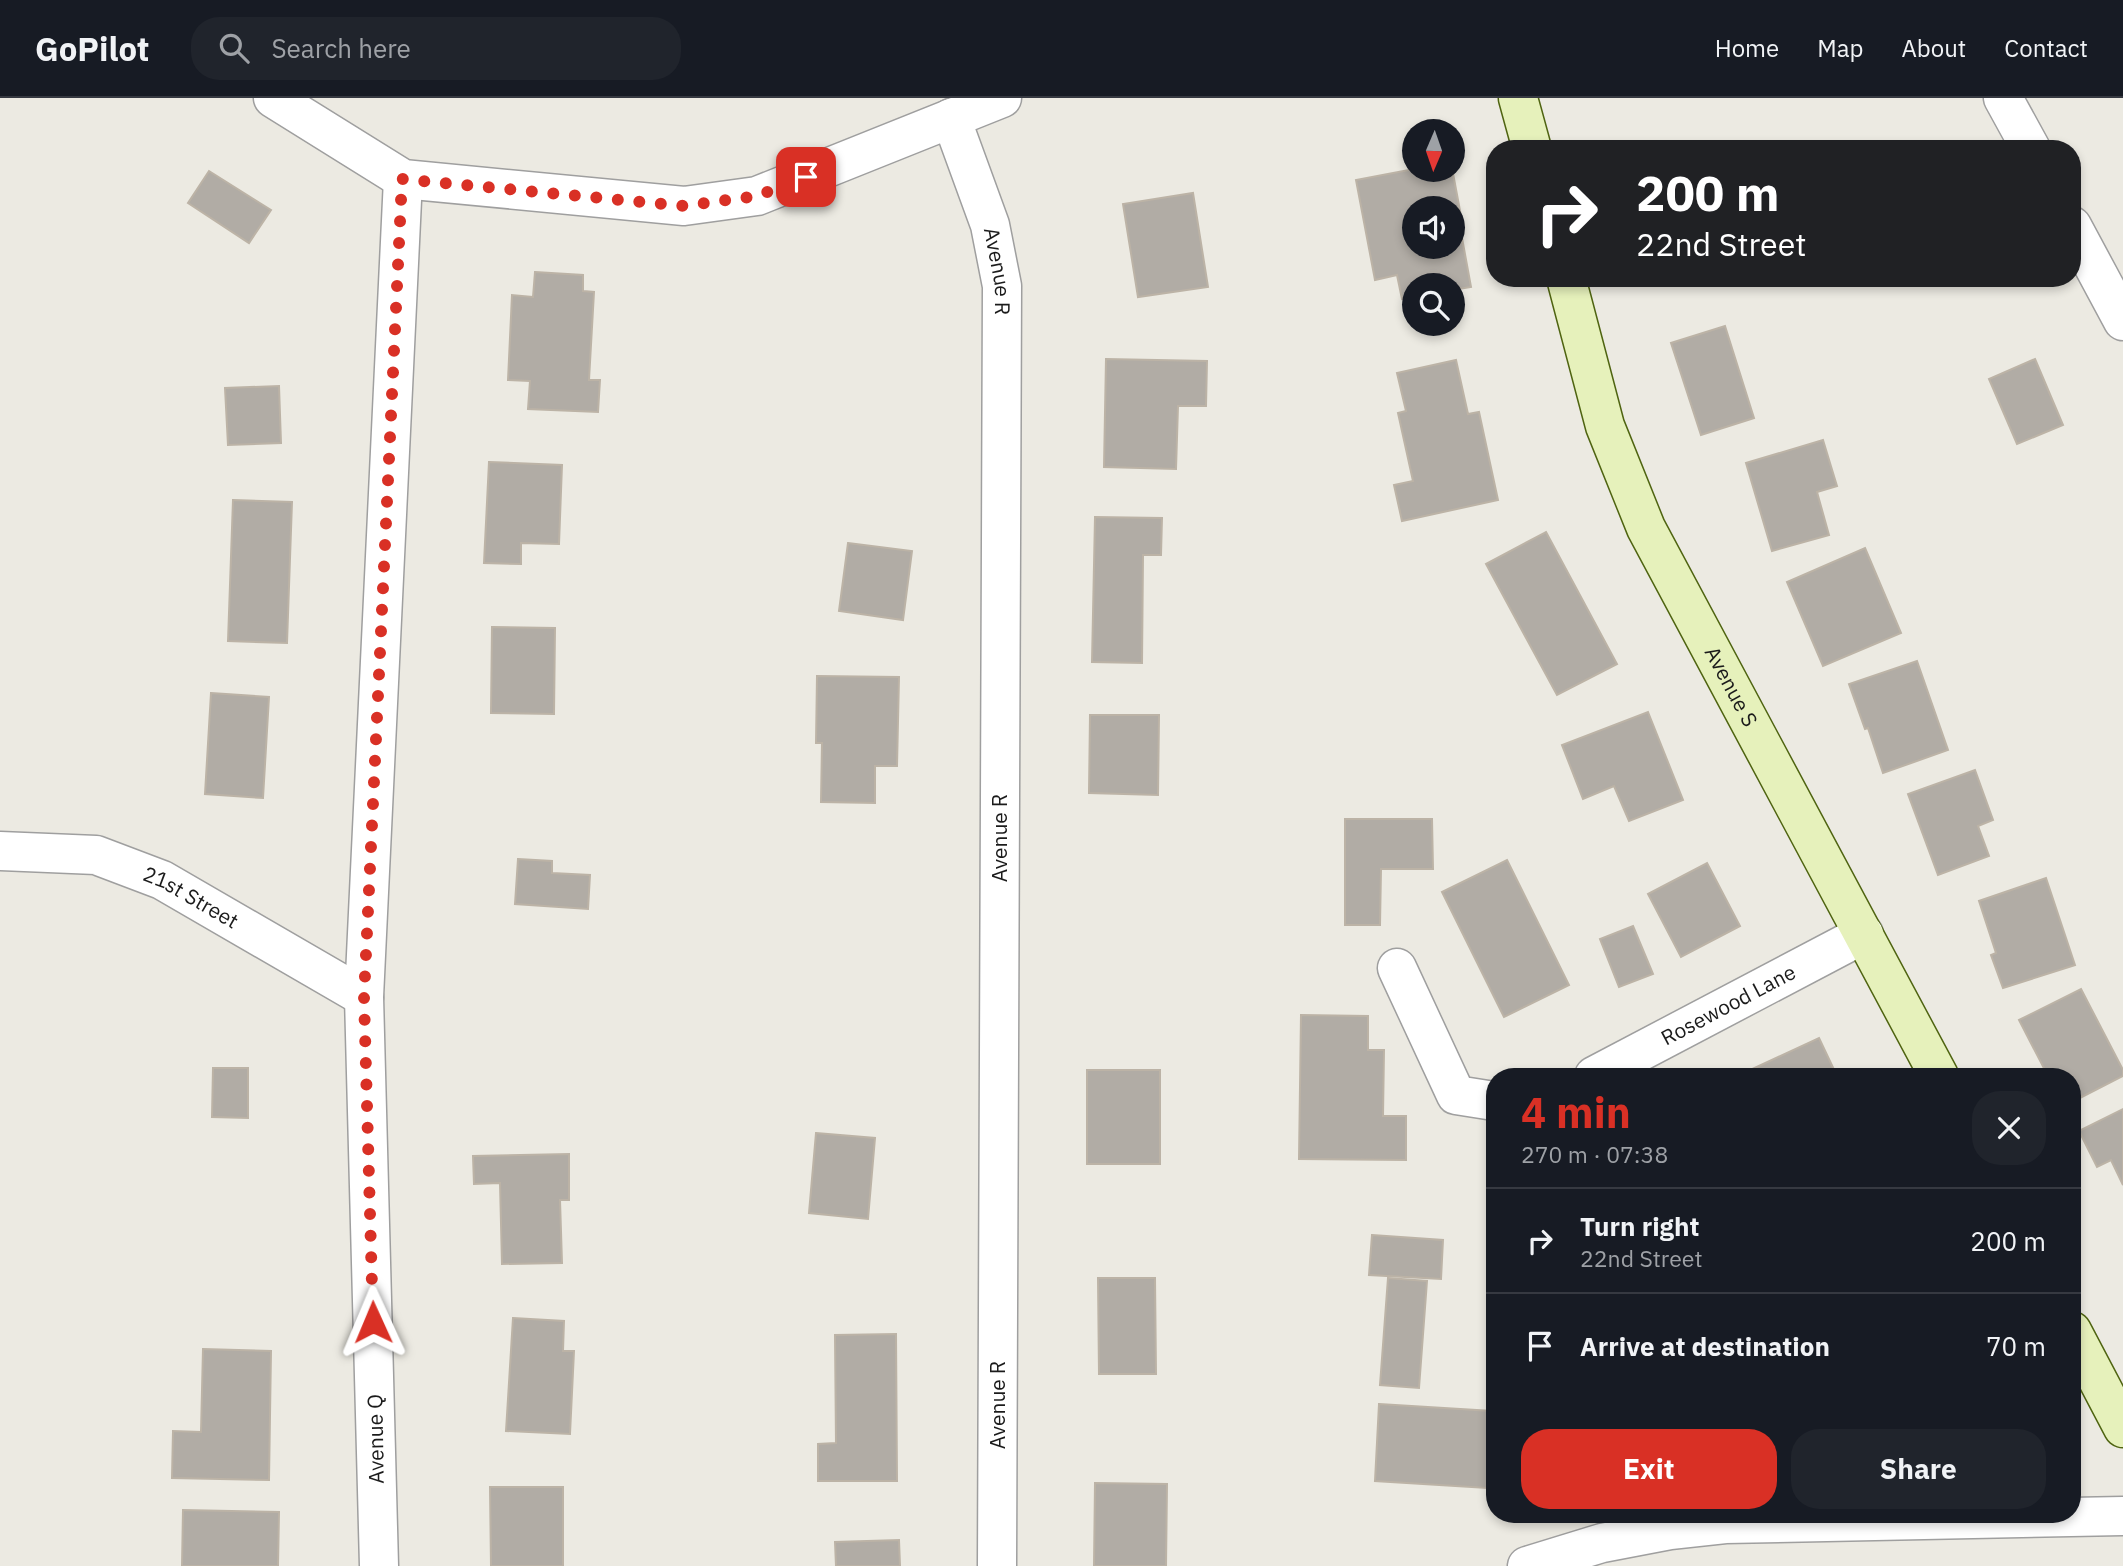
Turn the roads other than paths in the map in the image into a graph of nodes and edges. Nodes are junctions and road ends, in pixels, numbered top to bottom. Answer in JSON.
{"nodes":[{"id":1,"x":273,"y":98,"type":"edge"},
{"id":2,"x":1002,"y":98,"type":"edge"},
{"id":3,"x":1518,"y":98,"type":"edge"},
{"id":4,"x":2003,"y":98,"type":"edge"},
{"id":5,"x":951,"y":118,"type":"junction"},
{"id":6,"x":1530,"y":140,"type":"edge"},
{"id":7,"x":2026,"y":140,"type":"edge"},
{"id":8,"x":402,"y":179,"type":"junction"},
{"id":9,"x":2081,"y":243,"type":"edge"},
{"id":10,"x":1568,"y":287,"type":"edge"},
{"id":11,"x":2123,"y":321,"type":"edge"},
{"id":12,"x":0,"y":851,"type":"edge"},
{"id":13,"x":1864,"y":934,"type":"junction"},
{"id":14,"x":1397,"y":968,"type":"dead end"},
{"id":15,"x":364,"y":997,"type":"junction"},
{"id":16,"x":1609,"y":1068,"type":"edge"},
{"id":17,"x":1935,"y":1068,"type":"edge"},
{"id":18,"x":1486,"y":1100,"type":"edge"},
{"id":19,"x":2081,"y":1348,"type":"edge"},
{"id":20,"x":2123,"y":1428,"type":"edge"},
{"id":21,"x":2123,"y":1516,"type":"edge"},
{"id":22,"x":2081,"y":1517,"type":"edge"},
{"id":23,"x":1775,"y":1523,"type":"edge"},
{"id":24,"x":379,"y":1566,"type":"edge"},
{"id":25,"x":998,"y":1566,"type":"edge"},
{"id":26,"x":1527,"y":1566,"type":"edge"}],
"edges":[{"from":1,"to":8,"type":"street"},
{"from":2,"to":5,"type":"street"},
{"from":3,"to":6,"type":"street"},
{"from":4,"to":7,"type":"street"},
{"from":5,"to":8,"type":"street"},
{"from":5,"to":25,"type":"street","name":"Avenue R"},
{"from":8,"to":15,"type":"street","name":"Avenue Q"},
{"from":9,"to":11,"type":"street"},
{"from":10,"to":13,"type":"street","name":"Avenue S"},
{"from":12,"to":15,"type":"street","name":"21st Street"},
{"from":13,"to":16,"type":"street","name":"Rosewood Lane"},
{"from":13,"to":17,"type":"street","name":"Avenue S"},
{"from":14,"to":18,"type":"street"},
{"from":15,"to":24,"type":"street","name":"Avenue Q"},
{"from":19,"to":20,"type":"street"},
{"from":21,"to":22,"type":"street"},
{"from":23,"to":26,"type":"street"}]}
